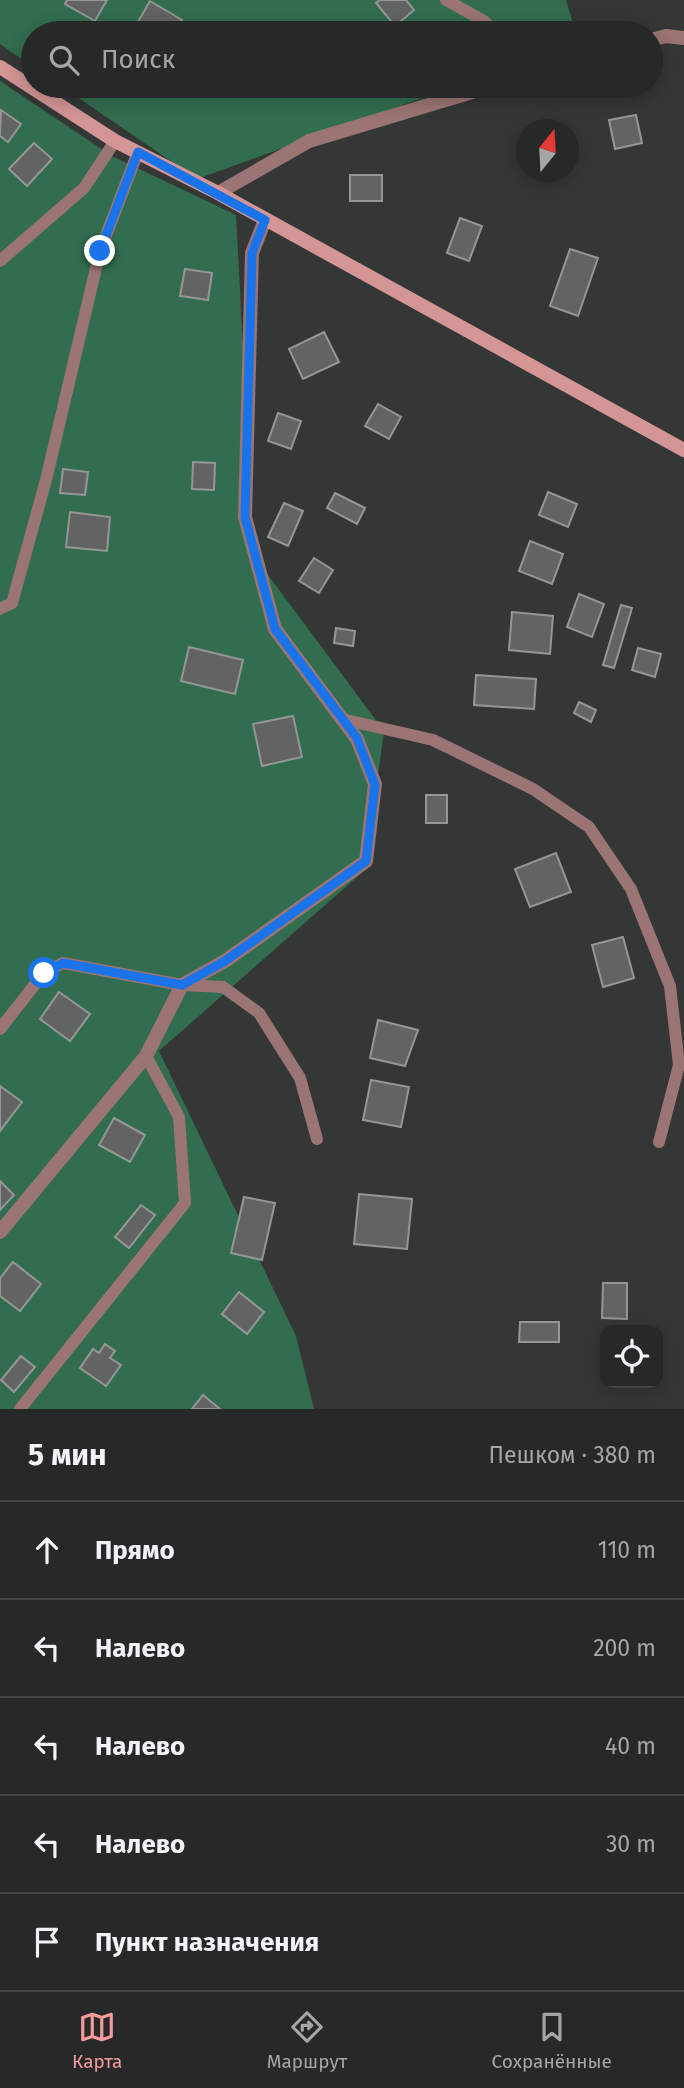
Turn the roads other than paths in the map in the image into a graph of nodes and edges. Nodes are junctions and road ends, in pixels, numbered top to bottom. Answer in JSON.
{"nodes":[{"id":1,"x":446,"y":0,"type":"edge"},
{"id":2,"x":484,"y":21,"type":"edge"},
{"id":3,"x":663,"y":37,"type":"edge"},
{"id":4,"x":684,"y":38,"type":"edge"},
{"id":5,"x":0,"y":67,"type":"edge"},
{"id":6,"x":21,"y":81,"type":"edge"},
{"id":7,"x":48,"y":98,"type":"edge"},
{"id":8,"x":452,"y":98,"type":"edge"},
{"id":9,"x":115,"y":141,"type":"junction"},
{"id":10,"x":138,"y":152,"type":"junction"},
{"id":11,"x":218,"y":193,"type":"junction"},
{"id":12,"x":265,"y":220,"type":"junction"},
{"id":13,"x":0,"y":261,"type":"edge"},
{"id":14,"x":684,"y":450,"type":"edge"},
{"id":15,"x":0,"y":609,"type":"edge"},
{"id":16,"x":342,"y":719,"type":"junction"},
{"id":17,"x":182,"y":985,"type":"junction"},
{"id":18,"x":0,"y":1029,"type":"edge"},
{"id":19,"x":146,"y":1056,"type":"junction"},
{"id":20,"x":317,"y":1139,"type":"dead end"},
{"id":21,"x":659,"y":1142,"type":"dead end"},
{"id":22,"x":0,"y":1232,"type":"edge"},
{"id":23,"x":20,"y":1409,"type":"edge"}],
"edges":[{"from":1,"to":2,"type":"lane"},
{"from":3,"to":4,"type":"street"},
{"from":5,"to":6,"type":"street"},
{"from":7,"to":9,"type":"street"},
{"from":8,"to":11,"type":"street"},
{"from":9,"to":10,"type":"street"},
{"from":9,"to":13,"type":"lane"},
{"from":10,"to":11,"type":"street"},
{"from":10,"to":15,"type":"lane"},
{"from":11,"to":12,"type":"street"},
{"from":12,"to":14,"type":"street"},
{"from":12,"to":16,"type":"street"},
{"from":16,"to":17,"type":"street"},
{"from":16,"to":21,"type":"lane"},
{"from":17,"to":18,"type":"lane"},
{"from":17,"to":19,"type":"street"},
{"from":17,"to":20,"type":"lane"},
{"from":19,"to":22,"type":"street"},
{"from":19,"to":23,"type":"lane"}]}
